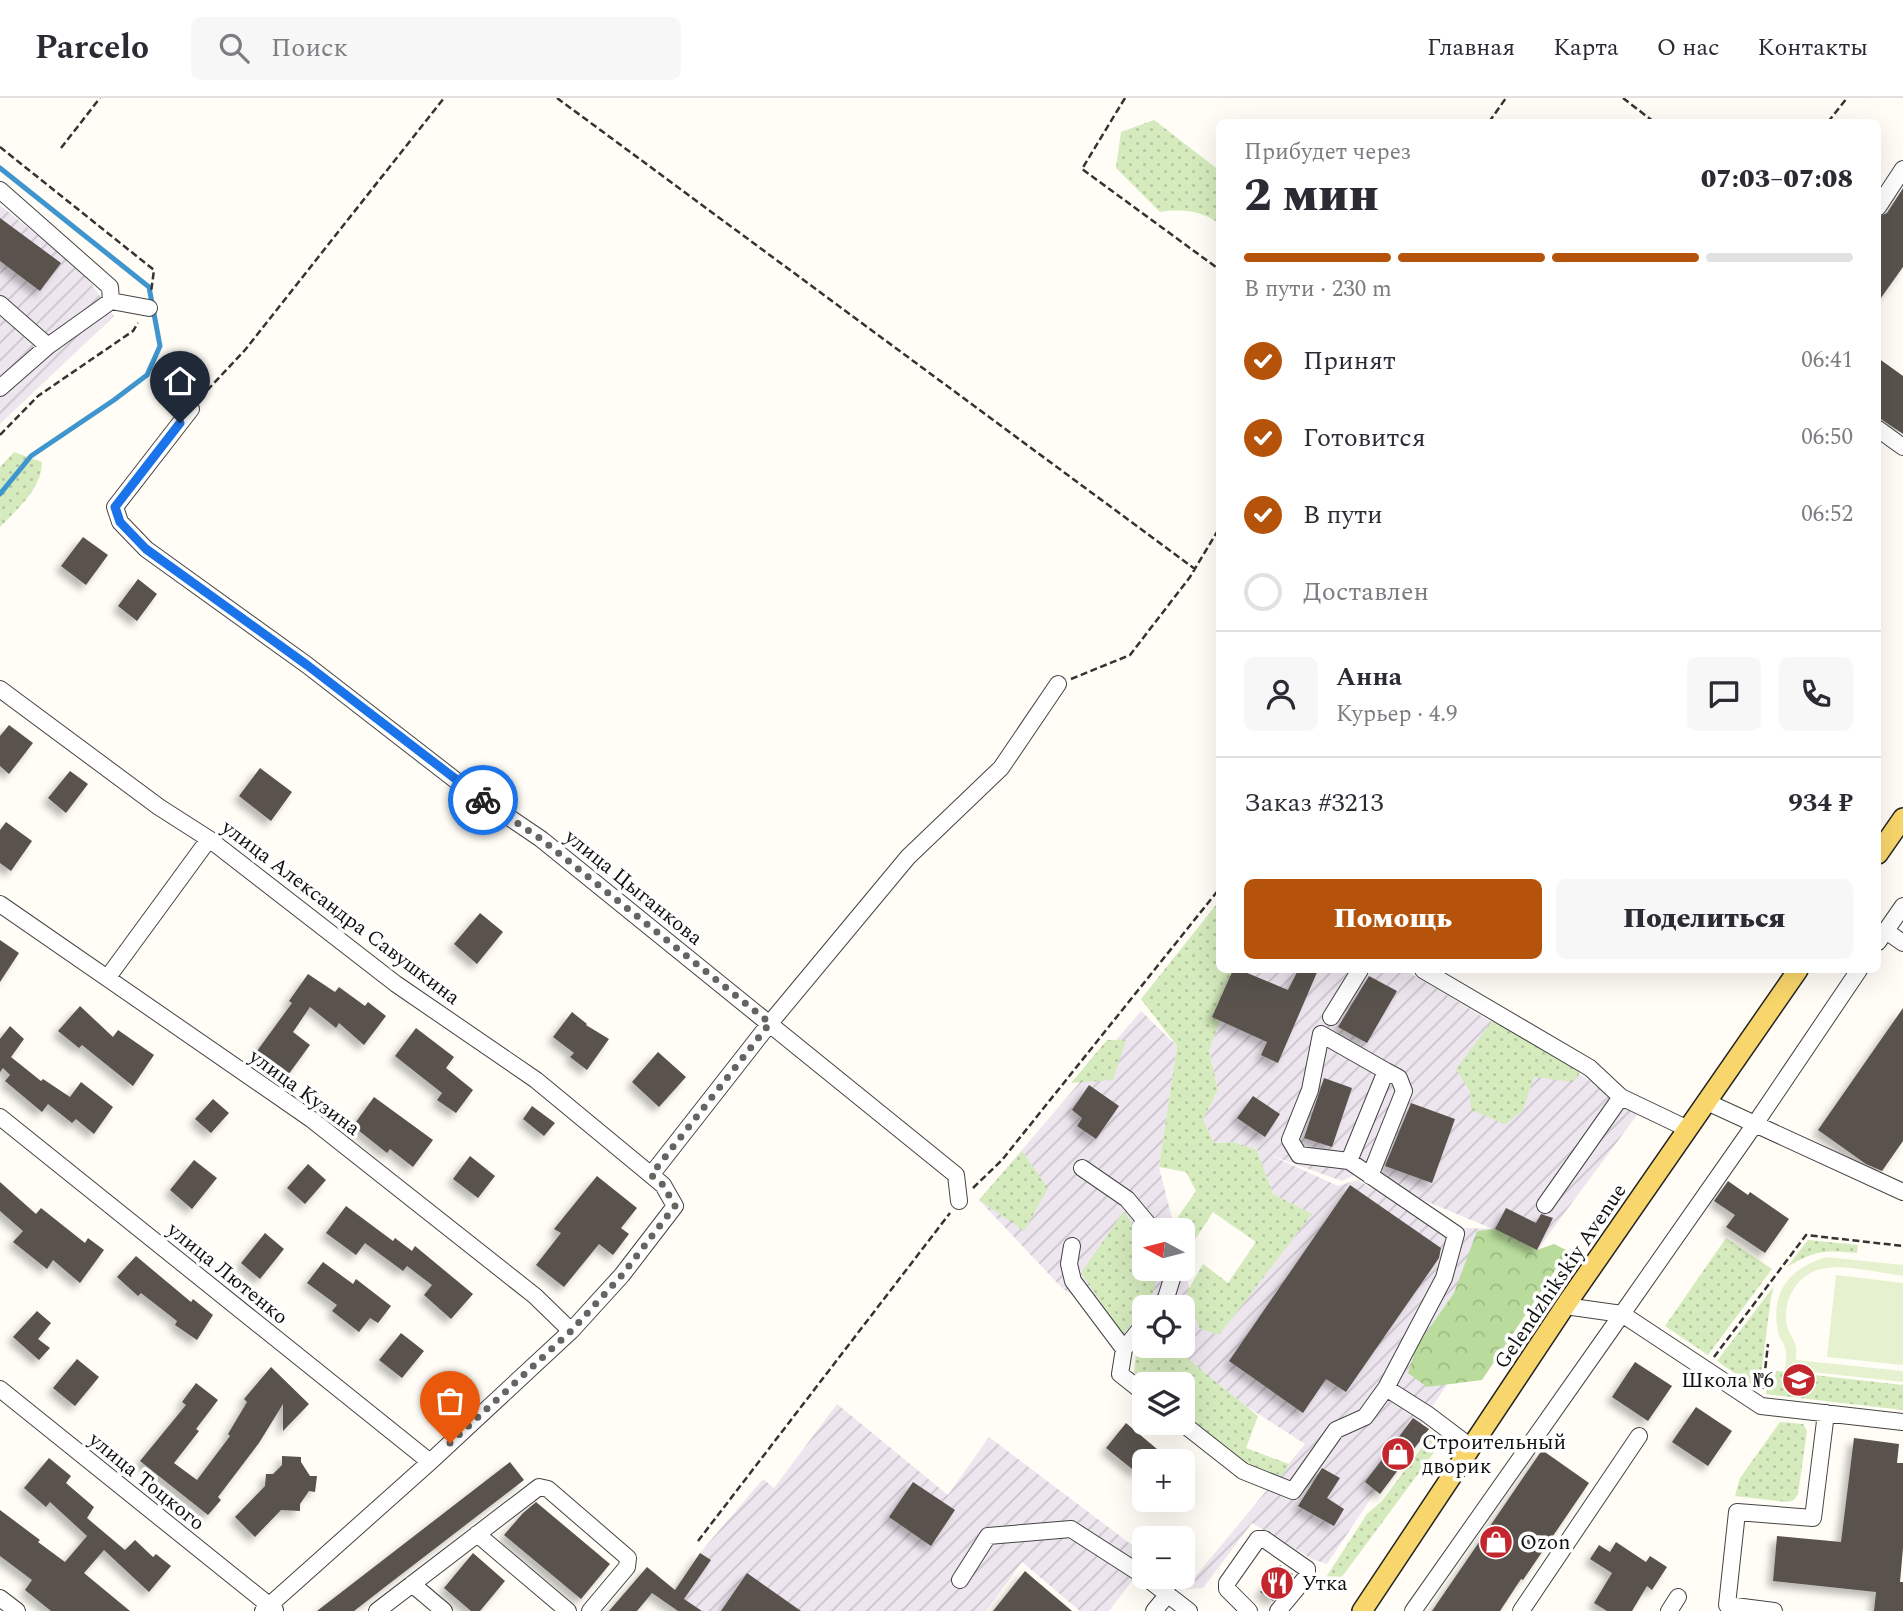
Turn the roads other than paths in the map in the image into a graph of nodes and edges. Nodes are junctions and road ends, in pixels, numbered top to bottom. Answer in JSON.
{"nodes":[{"id":1,"x":1903,"y":169,"type":"edge"},
{"id":2,"x":0,"y":190,"type":"edge"},
{"id":3,"x":1881,"y":202,"type":"edge"},
{"id":4,"x":111,"y":301,"type":"junction"},
{"id":5,"x":0,"y":304,"type":"edge"},
{"id":6,"x":149,"y":308,"type":"road end"},
{"id":7,"x":48,"y":346,"type":"junction"},
{"id":8,"x":0,"y":388,"type":"edge"},
{"id":9,"x":191,"y":408,"type":"road end"},
{"id":10,"x":1881,"y":431,"type":"edge"},
{"id":11,"x":1903,"y":447,"type":"edge"},
{"id":12,"x":1058,"y":684,"type":"road end"},
{"id":13,"x":0,"y":690,"type":"edge"},
{"id":14,"x":1903,"y":818,"type":"edge"},
{"id":15,"x":209,"y":839,"type":"junction"},
{"id":16,"x":1881,"y":850,"type":"edge"},
{"id":17,"x":0,"y":904,"type":"edge"},
{"id":18,"x":1903,"y":906,"type":"edge"},
{"id":19,"x":1882,"y":937,"type":"edge"},
{"id":20,"x":1903,"y":943,"type":"edge"},
{"id":21,"x":1358,"y":973,"type":"edge"},
{"id":22,"x":1428,"y":973,"type":"edge"},
{"id":23,"x":1796,"y":973,"type":"edge"},
{"id":24,"x":1857,"y":973,"type":"edge"},
{"id":25,"x":108,"y":977,"type":"junction"},
{"id":26,"x":1331,"y":1017,"type":"dead end"},
{"id":27,"x":770,"y":1023,"type":"junction"},
{"id":28,"x":1386,"y":1071,"type":"junction"},
{"id":29,"x":1621,"y":1097,"type":"junction"},
{"id":30,"x":1707,"y":1102,"type":"junction"},
{"id":31,"x":0,"y":1117,"type":"edge"},
{"id":32,"x":1755,"y":1124,"type":"junction"},
{"id":33,"x":1688,"y":1129,"type":"junction"},
{"id":34,"x":1349,"y":1161,"type":"junction"},
{"id":35,"x":1082,"y":1168,"type":"dead end"},
{"id":36,"x":651,"y":1175,"type":"junction"},
{"id":37,"x":1370,"y":1176,"type":"junction"},
{"id":38,"x":1902,"y":1190,"type":"edge"},
{"id":39,"x":959,"y":1201,"type":"road end"},
{"id":40,"x":1545,"y":1205,"type":"dead end"},
{"id":41,"x":1143,"y":1218,"type":"edge"},
{"id":42,"x":1072,"y":1246,"type":"dead end"},
{"id":43,"x":1565,"y":1306,"type":"junction"},
{"id":44,"x":1622,"y":1314,"type":"junction"},
{"id":45,"x":571,"y":1331,"type":"junction"},
{"id":46,"x":1132,"y":1339,"type":"edge"},
{"id":47,"x":1124,"y":1349,"type":"junction"},
{"id":48,"x":1132,"y":1383,"type":"edge"},
{"id":49,"x":1386,"y":1388,"type":"junction"},
{"id":50,"x":0,"y":1389,"type":"edge"},
{"id":51,"x":1826,"y":1413,"type":"junction"},
{"id":52,"x":1903,"y":1422,"type":"edge"},
{"id":53,"x":1195,"y":1433,"type":"edge"},
{"id":54,"x":1639,"y":1436,"type":"dead end"},
{"id":55,"x":1472,"y":1448,"type":"junction"},
{"id":56,"x":430,"y":1462,"type":"junction"},
{"id":57,"x":477,"y":1534,"type":"junction"},
{"id":58,"x":1132,"y":1568,"type":"edge"},
{"id":59,"x":960,"y":1580,"type":"dead end"},
{"id":60,"x":412,"y":1584,"type":"junction"},
{"id":61,"x":1162,"y":1589,"type":"edge"},
{"id":62,"x":1168,"y":1594,"type":"junction"},
{"id":63,"x":0,"y":1598,"type":"edge"},
{"id":64,"x":269,"y":1609,"type":"edge"},
{"id":65,"x":17,"y":1611,"type":"edge"},
{"id":66,"x":377,"y":1611,"type":"edge"},
{"id":67,"x":444,"y":1611,"type":"edge"},
{"id":68,"x":568,"y":1611,"type":"edge"},
{"id":69,"x":590,"y":1611,"type":"edge"},
{"id":70,"x":1154,"y":1611,"type":"edge"},
{"id":71,"x":1189,"y":1611,"type":"edge"},
{"id":72,"x":1250,"y":1611,"type":"edge"},
{"id":73,"x":1278,"y":1611,"type":"edge"},
{"id":74,"x":1362,"y":1611,"type":"edge"},
{"id":75,"x":1413,"y":1611,"type":"edge"},
{"id":76,"x":1521,"y":1611,"type":"edge"},
{"id":77,"x":1774,"y":1611,"type":"edge"}],
"edges":[{"from":1,"to":3,"type":"street"},
{"from":2,"to":4,"type":"street"},
{"from":4,"to":6,"type":"street"},
{"from":4,"to":7,"type":"street"},
{"from":5,"to":7,"type":"street"},
{"from":7,"to":8,"type":"street"},
{"from":9,"to":27,"type":"street","name":"улица Цыганкова"},
{"from":10,"to":11,"type":"street"},
{"from":12,"to":27,"type":"street"},
{"from":13,"to":15,"type":"street","name":"улица Александра Савушкина"},
{"from":14,"to":16,"type":"main road"},
{"from":15,"to":25,"type":"street"},
{"from":15,"to":36,"type":"street","name":"улица Александра Савушкина"},
{"from":17,"to":25,"type":"street","name":"улица Кузина"},
{"from":18,"to":19,"type":"street"},
{"from":19,"to":20,"type":"street"},
{"from":21,"to":26,"type":"street"},
{"from":22,"to":29,"type":"street"},
{"from":23,"to":30,"type":"main road","name":"Gelendzhikskiy Avenue"},
{"from":24,"to":32,"type":"street"},
{"from":25,"to":45,"type":"street","name":"улица Кузина"},
{"from":27,"to":36,"type":"street"},
{"from":27,"to":39,"type":"street","name":"улица Цыганкова"},
{"from":28,"to":34,"type":"street"},
{"from":28,"to":34,"type":"street"},
{"from":28,"to":37,"type":"street"},
{"from":29,"to":33,"type":"street"},
{"from":29,"to":40,"type":"street"},
{"from":30,"to":32,"type":"street"},
{"from":30,"to":33,"type":"main road","name":"Gelendzhikskiy Avenue"},
{"from":31,"to":56,"type":"street","name":"улица Лютенко"},
{"from":32,"to":38,"type":"street"},
{"from":32,"to":44,"type":"street"},
{"from":33,"to":43,"type":"main road","name":"Gelendzhikskiy Avenue"},
{"from":34,"to":37,"type":"street"},
{"from":35,"to":41,"type":"street"},
{"from":36,"to":45,"type":"street","name":"улица Александра Савушкина"},
{"from":37,"to":49,"type":"street"},
{"from":42,"to":47,"type":"street"},
{"from":43,"to":44,"type":"street"},
{"from":43,"to":55,"type":"main road","name":"Gelendzhikskiy Avenue"},
{"from":44,"to":51,"type":"street"},
{"from":44,"to":75,"type":"street"},
{"from":45,"to":56,"type":"street"},
{"from":46,"to":47,"type":"street"},
{"from":47,"to":48,"type":"street"},
{"from":49,"to":53,"type":"street"},
{"from":49,"to":55,"type":"street"},
{"from":50,"to":64,"type":"street","name":"улица Тоцкого"},
{"from":51,"to":52,"type":"street"},
{"from":51,"to":77,"type":"street"},
{"from":54,"to":76,"type":"street"},
{"from":55,"to":74,"type":"main road","name":"Gelendzhikskiy Avenue"},
{"from":56,"to":64,"type":"street"},
{"from":57,"to":60,"type":"street"},
{"from":57,"to":68,"type":"street"},
{"from":57,"to":69,"type":"street"},
{"from":58,"to":59,"type":"street"},
{"from":60,"to":66,"type":"street"},
{"from":60,"to":67,"type":"street"},
{"from":61,"to":62,"type":"street"},
{"from":62,"to":70,"type":"street"},
{"from":62,"to":71,"type":"street"},
{"from":63,"to":65,"type":"street"},
{"from":72,"to":73,"type":"street"}]}
